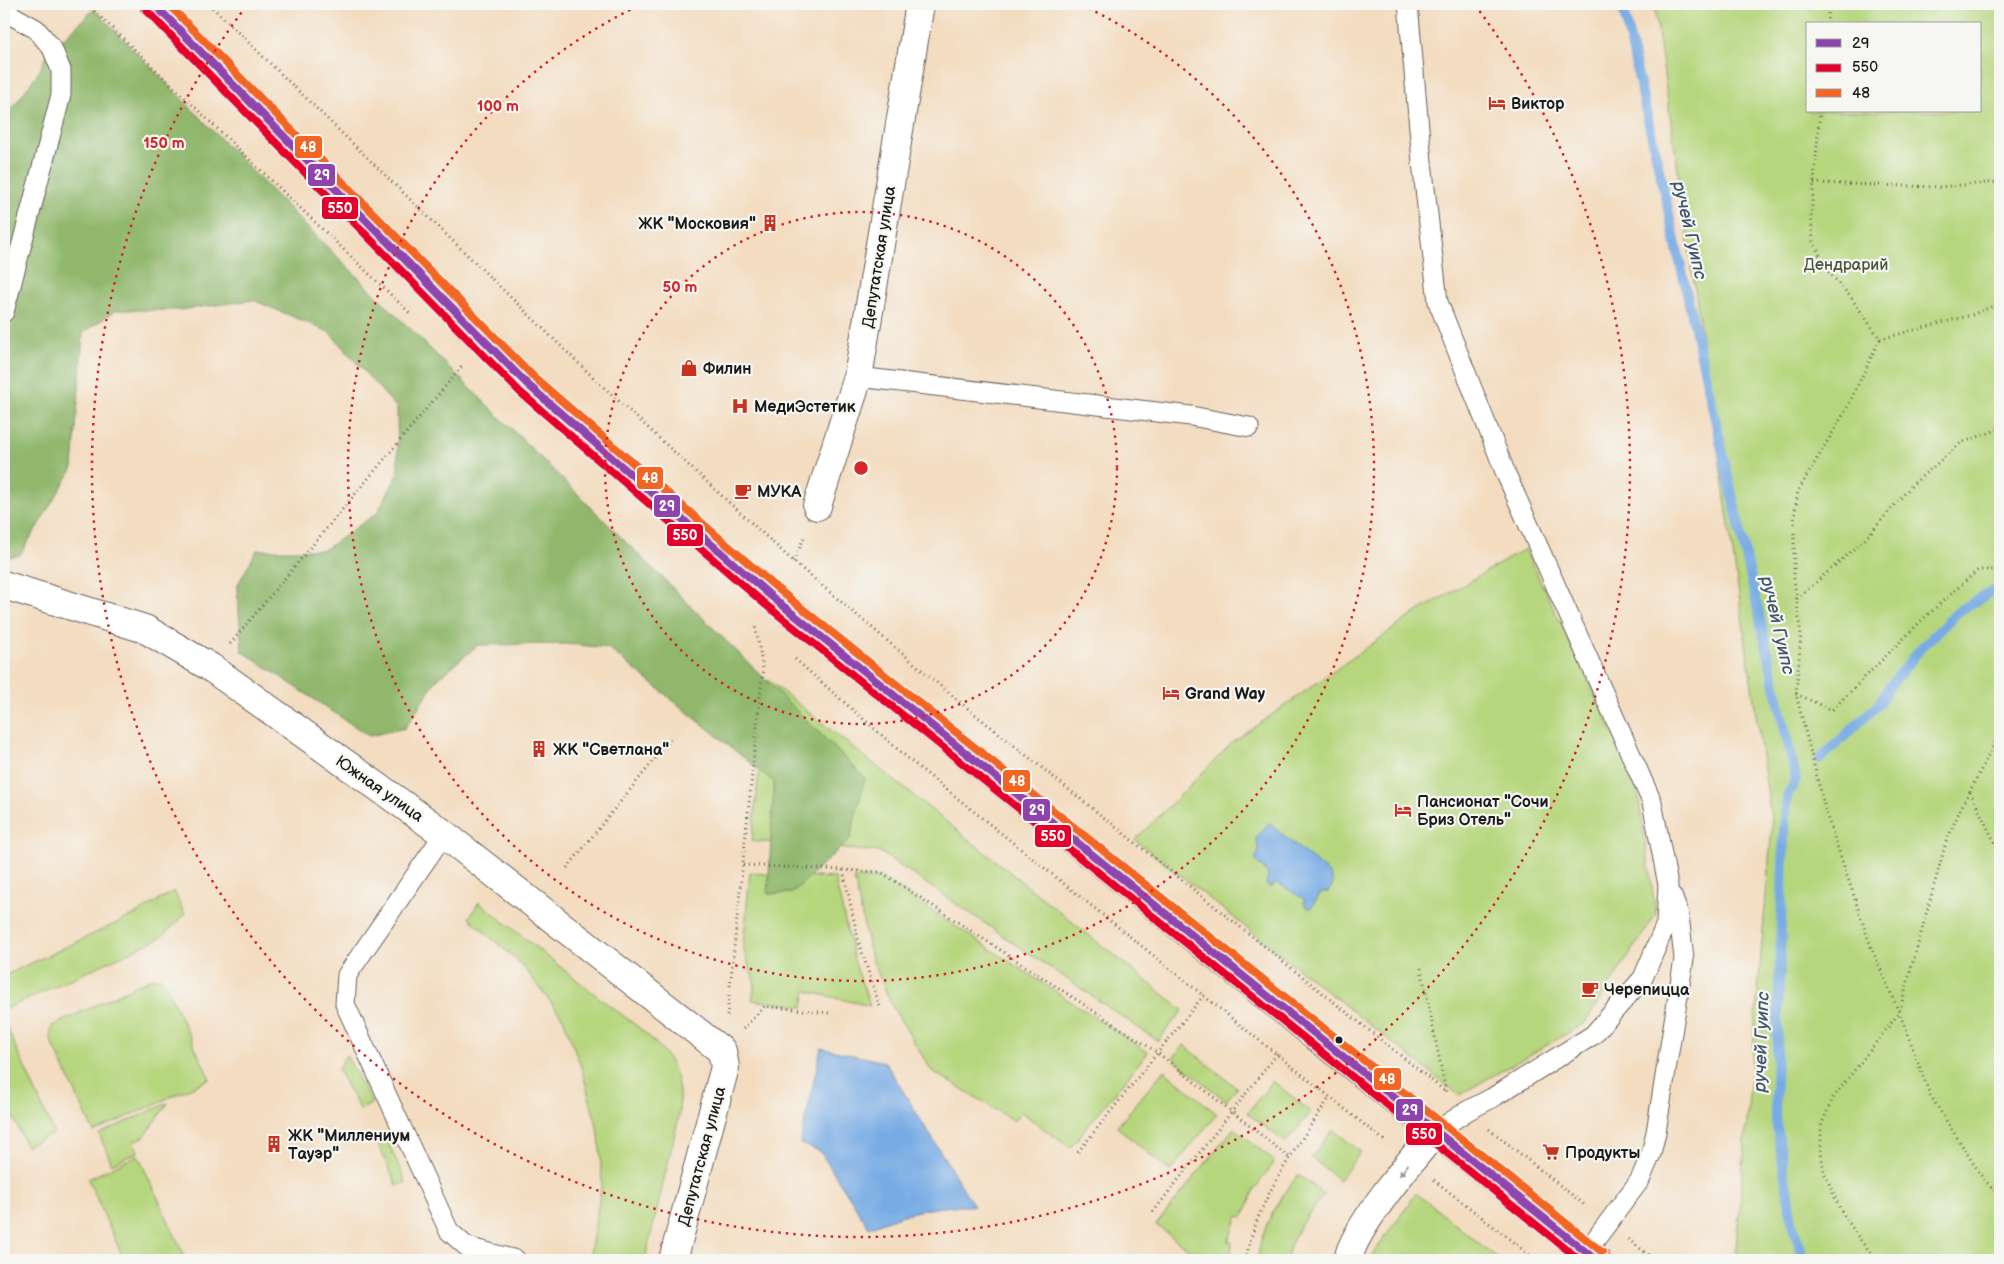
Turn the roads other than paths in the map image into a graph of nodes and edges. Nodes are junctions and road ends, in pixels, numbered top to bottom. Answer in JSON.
{"nodes":[{"id":1,"x":154,"y":4,"type":"edge"},
{"id":2,"x":920,"y":4,"type":"edge"},
{"id":3,"x":1408,"y":4,"type":"edge"},
{"id":4,"x":4,"y":11,"type":"edge"},
{"id":5,"x":4,"y":312,"type":"edge"},
{"id":6,"x":858,"y":377,"type":"junction"},
{"id":7,"x":1248,"y":427,"type":"dead end"},
{"id":8,"x":818,"y":506,"type":"dead end"},
{"id":9,"x":4,"y":585,"type":"edge"},
{"id":10,"x":444,"y":834,"type":"junction"},
{"id":11,"x":1668,"y":885,"type":"junction"},
{"id":12,"x":722,"y":1051,"type":"joint"},
{"id":13,"x":1435,"y":1132,"type":"junction"},
{"id":14,"x":1587,"y":1258,"type":"edge"},
{"id":15,"x":516,"y":1260,"type":"edge"},
{"id":16,"x":673,"y":1260,"type":"edge"},
{"id":17,"x":1348,"y":1260,"type":"edge"}],
"edges":[{"from":1,"to":13,"type":"main road"},
{"from":2,"to":6,"type":"street","name":"Депутатская улица"},
{"from":3,"to":11,"type":"lane"},
{"from":4,"to":5,"type":"lane"},
{"from":6,"to":7,"type":"lane"},
{"from":6,"to":8,"type":"street","name":"Депутатская улица"},
{"from":9,"to":10,"type":"street","name":"Южная улица"},
{"from":10,"to":12,"type":"street","name":"Южная улица"},
{"from":10,"to":15,"type":"lane"},
{"from":11,"to":13,"type":"lane"},
{"from":11,"to":14,"type":"lane"},
{"from":12,"to":16,"type":"street","name":"Депутатская улица"},
{"from":13,"to":14,"type":"main road"},
{"from":13,"to":17,"type":"street","one_way":true}]}
